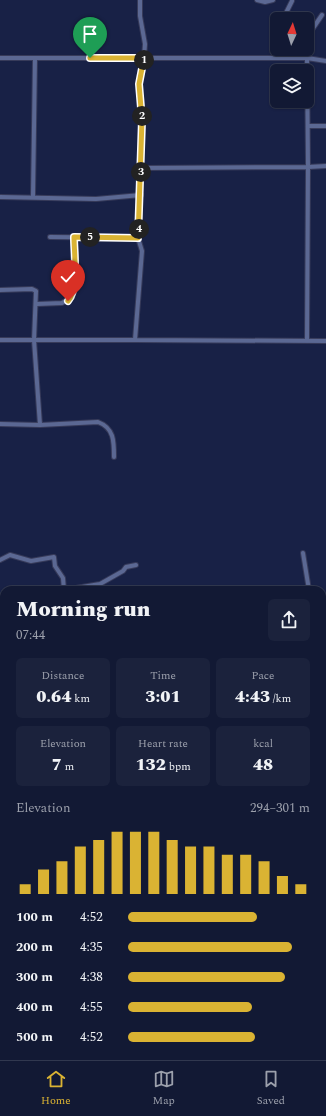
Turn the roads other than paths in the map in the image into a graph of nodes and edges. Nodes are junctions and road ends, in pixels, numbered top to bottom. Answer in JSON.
{"nodes":[{"id":1,"x":140,"y":0,"type":"edge"},
{"id":2,"x":257,"y":0,"type":"edge"},
{"id":3,"x":273,"y":0,"type":"edge"},
{"id":4,"x":292,"y":0,"type":"edge"},
{"id":5,"x":286,"y":12,"type":"edge"},
{"id":6,"x":322,"y":15,"type":"dead end"},
{"id":7,"x":314,"y":27,"type":"edge"},
{"id":8,"x":304,"y":56,"type":"edge"},
{"id":9,"x":0,"y":58,"type":"edge"},
{"id":10,"x":35,"y":58,"type":"junction"},
{"id":11,"x":144,"y":58,"type":"junction"},
{"id":12,"x":275,"y":58,"type":"joint"},
{"id":13,"x":307,"y":58,"type":"junction"},
{"id":14,"x":326,"y":61,"type":"edge"},
{"id":15,"x":308,"y":126,"type":"junction"},
{"id":16,"x":326,"y":126,"type":"edge"},
{"id":17,"x":326,"y":166,"type":"edge"},
{"id":18,"x":308,"y":167,"type":"junction"},
{"id":19,"x":141,"y":168,"type":"junction"},
{"id":20,"x":141,"y":195,"type":"junction"},
{"id":21,"x":33,"y":196,"type":"junction"},
{"id":22,"x":0,"y":197,"type":"edge"},
{"id":23,"x":50,"y":237,"type":"dead end"},
{"id":24,"x":74,"y":237,"type":"junction"},
{"id":25,"x":138,"y":238,"type":"junction"},
{"id":26,"x":0,"y":290,"type":"edge"},
{"id":27,"x":37,"y":304,"type":"junction"},
{"id":28,"x":0,"y":340,"type":"edge"},
{"id":29,"x":34,"y":340,"type":"junction"},
{"id":30,"x":135,"y":340,"type":"junction"},
{"id":31,"x":307,"y":341,"type":"junction"},
{"id":32,"x":326,"y":341,"type":"edge"},
{"id":33,"x":0,"y":424,"type":"edge"},
{"id":34,"x":40,"y":426,"type":"junction"},
{"id":35,"x":114,"y":457,"type":"dead end"},
{"id":36,"x":303,"y":553,"type":"dead end"},
{"id":37,"x":0,"y":560,"type":"edge"},
{"id":38,"x":136,"y":565,"type":"dead end"},
{"id":39,"x":64,"y":586,"type":"edge"},
{"id":40,"x":88,"y":586,"type":"edge"},
{"id":41,"x":308,"y":586,"type":"edge"}],
"edges":[{"from":1,"to":11,"type":"street"},
{"from":2,"to":3,"type":"street"},
{"from":4,"to":5,"type":"street"},
{"from":6,"to":7,"type":"street"},
{"from":8,"to":13,"type":"street"},
{"from":9,"to":10,"type":"street"},
{"from":10,"to":11,"type":"street"},
{"from":10,"to":21,"type":"street"},
{"from":11,"to":12,"type":"street"},
{"from":11,"to":19,"type":"street"},
{"from":12,"to":13,"type":"street"},
{"from":13,"to":14,"type":"street"},
{"from":13,"to":15,"type":"street"},
{"from":15,"to":16,"type":"street"},
{"from":15,"to":18,"type":"street"},
{"from":17,"to":18,"type":"street"},
{"from":18,"to":19,"type":"street"},
{"from":18,"to":31,"type":"street"},
{"from":19,"to":20,"type":"street"},
{"from":20,"to":21,"type":"street"},
{"from":20,"to":25,"type":"street"},
{"from":21,"to":22,"type":"street"},
{"from":23,"to":24,"type":"street"},
{"from":24,"to":25,"type":"street"},
{"from":24,"to":27,"type":"street"},
{"from":25,"to":30,"type":"street"},
{"from":26,"to":27,"type":"street"},
{"from":27,"to":29,"type":"street"},
{"from":28,"to":29,"type":"street"},
{"from":29,"to":30,"type":"street"},
{"from":29,"to":34,"type":"street"},
{"from":30,"to":31,"type":"street"},
{"from":31,"to":32,"type":"street"},
{"from":33,"to":34,"type":"street"},
{"from":34,"to":35,"type":"street"},
{"from":36,"to":41,"type":"street"},
{"from":37,"to":39,"type":"street"},
{"from":38,"to":40,"type":"street"}]}
